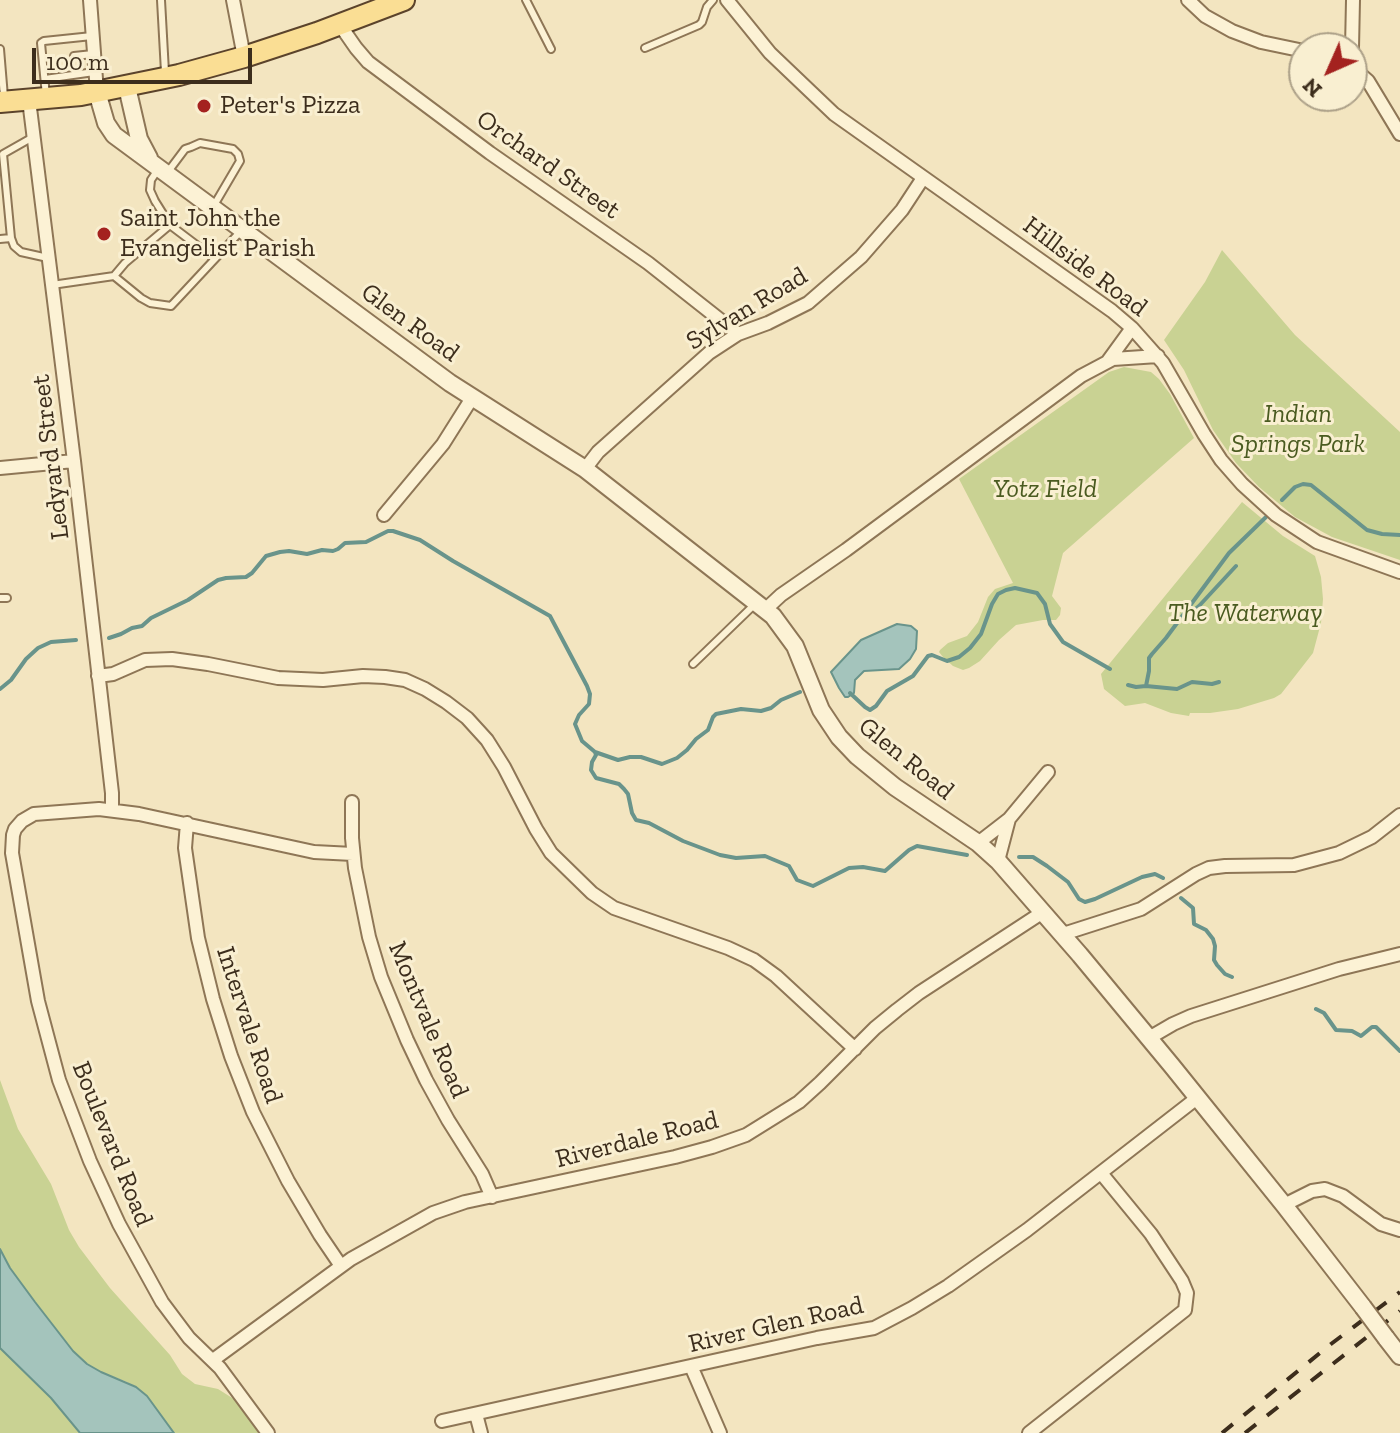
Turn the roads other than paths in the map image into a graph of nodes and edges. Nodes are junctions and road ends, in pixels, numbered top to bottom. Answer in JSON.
{"nodes":[{"id":1,"x":90,"y":0,"type":"edge"},
{"id":2,"x":161,"y":0,"type":"edge"},
{"id":3,"x":233,"y":0,"type":"edge"},
{"id":4,"x":404,"y":0,"type":"edge"},
{"id":5,"x":526,"y":0,"type":"edge"},
{"id":6,"x":713,"y":0,"type":"edge"},
{"id":7,"x":727,"y":0,"type":"edge"},
{"id":8,"x":1188,"y":0,"type":"edge"},
{"id":9,"x":1353,"y":0,"type":"edge"},
{"id":10,"x":340,"y":25,"type":"junction"},
{"id":11,"x":1352,"y":32,"type":"edge"},
{"id":12,"x":92,"y":36,"type":"junction"},
{"id":13,"x":645,"y":48,"type":"dead end"},
{"id":14,"x":1288,"y":48,"type":"edge"},
{"id":15,"x":0,"y":49,"type":"edge"},
{"id":16,"x":551,"y":49,"type":"dead end"},
{"id":17,"x":93,"y":54,"type":"junction"},
{"id":18,"x":74,"y":56,"type":"dead end"},
{"id":19,"x":244,"y":57,"type":"junction"},
{"id":20,"x":53,"y":58,"type":"dead end"},
{"id":21,"x":43,"y":59,"type":"junction"},
{"id":22,"x":165,"y":78,"type":"junction"},
{"id":23,"x":1368,"y":81,"type":"edge"},
{"id":24,"x":96,"y":82,"type":"junction"},
{"id":25,"x":127,"y":87,"type":"junction"},
{"id":26,"x":40,"y":93,"type":"junction"},
{"id":27,"x":2,"y":102,"type":"edge"},
{"id":28,"x":1400,"y":134,"type":"edge"},
{"id":29,"x":33,"y":137,"type":"junction"},
{"id":30,"x":163,"y":170,"type":"junction"},
{"id":31,"x":923,"y":178,"type":"junction"},
{"id":32,"x":4,"y":198,"type":"edge"},
{"id":33,"x":213,"y":207,"type":"junction"},
{"id":34,"x":170,"y":225,"type":"junction"},
{"id":35,"x":242,"y":229,"type":"junction"},
{"id":36,"x":11,"y":238,"type":"junction"},
{"id":37,"x":0,"y":239,"type":"edge"},
{"id":38,"x":48,"y":258,"type":"junction"},
{"id":39,"x":215,"y":259,"type":"junction"},
{"id":40,"x":114,"y":276,"type":"junction"},
{"id":41,"x":52,"y":285,"type":"junction"},
{"id":42,"x":1132,"y":328,"type":"junction"},
{"id":43,"x":738,"y":334,"type":"junction"},
{"id":44,"x":1158,"y":356,"type":"junction"},
{"id":45,"x":1108,"y":361,"type":"junction"},
{"id":46,"x":472,"y":398,"type":"junction"},
{"id":47,"x":74,"y":461,"type":"junction"},
{"id":48,"x":0,"y":468,"type":"edge"},
{"id":49,"x":585,"y":469,"type":"junction"},
{"id":50,"x":384,"y":515,"type":"dead end"},
{"id":51,"x":1400,"y":572,"type":"edge"},
{"id":52,"x":761,"y":606,"type":"junction"},
{"id":53,"x":693,"y":664,"type":"dead end"},
{"id":54,"x":98,"y":676,"type":"junction"},
{"id":55,"x":1048,"y":772,"type":"dead end"},
{"id":56,"x":352,"y":802,"type":"dead end"},
{"id":57,"x":112,"y":809,"type":"junction"},
{"id":58,"x":1400,"y":815,"type":"edge"},
{"id":59,"x":1009,"y":819,"type":"junction"},
{"id":60,"x":187,"y":823,"type":"junction"},
{"id":61,"x":978,"y":843,"type":"junction"},
{"id":62,"x":353,"y":854,"type":"junction"},
{"id":63,"x":998,"y":861,"type":"junction"},
{"id":64,"x":1043,"y":912,"type":"junction"},
{"id":65,"x":1063,"y":934,"type":"junction"},
{"id":66,"x":1400,"y":954,"type":"edge"},
{"id":67,"x":1149,"y":1038,"type":"junction"},
{"id":68,"x":855,"y":1049,"type":"junction"},
{"id":69,"x":1197,"y":1098,"type":"junction"},
{"id":70,"x":1101,"y":1173,"type":"junction"},
{"id":71,"x":492,"y":1197,"type":"junction"},
{"id":72,"x":1284,"y":1205,"type":"junction"},
{"id":73,"x":1400,"y":1230,"type":"edge"},
{"id":74,"x":341,"y":1266,"type":"junction"},
{"id":75,"x":1400,"y":1356,"type":"edge"},
{"id":76,"x":213,"y":1360,"type":"junction"},
{"id":77,"x":691,"y":1366,"type":"junction"},
{"id":78,"x":476,"y":1414,"type":"junction"},
{"id":79,"x":442,"y":1421,"type":"dead end"},
{"id":80,"x":268,"y":1433,"type":"edge"},
{"id":81,"x":481,"y":1433,"type":"edge"},
{"id":82,"x":720,"y":1433,"type":"edge"},
{"id":83,"x":1029,"y":1433,"type":"edge"}],
"edges":[{"from":1,"to":12,"type":"street"},
{"from":2,"to":22,"type":"lane"},
{"from":3,"to":19,"type":"street"},
{"from":4,"to":10,"type":"main road"},
{"from":5,"to":16,"type":"lane"},
{"from":6,"to":13,"type":"lane"},
{"from":7,"to":31,"type":"street","name":"Hillside Road"},
{"from":8,"to":14,"type":"street"},
{"from":9,"to":11,"type":"street"},
{"from":10,"to":19,"type":"main road"},
{"from":10,"to":43,"type":"street","name":"Orchard Street"},
{"from":12,"to":17,"type":"street"},
{"from":12,"to":21,"type":"lane"},
{"from":15,"to":27,"type":"lane"},
{"from":17,"to":18,"type":"lane"},
{"from":17,"to":24,"type":"street"},
{"from":19,"to":22,"type":"main road"},
{"from":20,"to":21,"type":"lane"},
{"from":21,"to":26,"type":"lane"},
{"from":22,"to":25,"type":"main road"},
{"from":23,"to":28,"type":"street"},
{"from":24,"to":25,"type":"main road"},
{"from":24,"to":26,"type":"main road"},
{"from":24,"to":30,"type":"street","name":"Glen Road"},
{"from":25,"to":30,"type":"street","name":"Glen Road"},
{"from":26,"to":27,"type":"main road"},
{"from":26,"to":29,"type":"street","name":"Ledyard Street"},
{"from":29,"to":32,"type":"lane"},
{"from":29,"to":38,"type":"street","name":"Ledyard Street"},
{"from":30,"to":33,"type":"street","name":"Glen Road"},
{"from":30,"to":33,"type":"lane"},
{"from":30,"to":34,"type":"lane"},
{"from":31,"to":42,"type":"street","name":"Hillside Road"},
{"from":31,"to":43,"type":"street","name":"Sylvan Road"},
{"from":32,"to":36,"type":"lane"},
{"from":33,"to":35,"type":"street","name":"Glen Road"},
{"from":34,"to":39,"type":"lane"},
{"from":34,"to":40,"type":"lane"},
{"from":35,"to":39,"type":"lane"},
{"from":35,"to":46,"type":"street","name":"Glen Road"},
{"from":36,"to":37,"type":"lane"},
{"from":36,"to":38,"type":"lane"},
{"from":38,"to":41,"type":"street","name":"Ledyard Street"},
{"from":39,"to":40,"type":"lane"},
{"from":40,"to":41,"type":"lane"},
{"from":41,"to":47,"type":"street","name":"Ledyard Street"},
{"from":42,"to":44,"type":"street","name":"Hillside Road"},
{"from":42,"to":45,"type":"street"},
{"from":43,"to":49,"type":"street","name":"Sylvan Road"},
{"from":44,"to":45,"type":"street"},
{"from":44,"to":51,"type":"street","name":"Hillside Road"},
{"from":45,"to":52,"type":"street"},
{"from":46,"to":49,"type":"street","name":"Glen Road"},
{"from":46,"to":50,"type":"street"},
{"from":47,"to":48,"type":"street"},
{"from":47,"to":54,"type":"street","name":"Ledyard Street"},
{"from":49,"to":52,"type":"street","name":"Glen Road"},
{"from":52,"to":53,"type":"lane"},
{"from":52,"to":61,"type":"street","name":"Glen Road"},
{"from":54,"to":57,"type":"street","name":"Ledyard Street"},
{"from":54,"to":68,"type":"street"},
{"from":55,"to":59,"type":"street"},
{"from":56,"to":62,"type":"street","name":"Montvale Road"},
{"from":57,"to":60,"type":"street"},
{"from":57,"to":76,"type":"street","name":"Boulevard Road"},
{"from":58,"to":65,"type":"street"},
{"from":59,"to":61,"type":"street"},
{"from":59,"to":63,"type":"street"},
{"from":60,"to":62,"type":"street"},
{"from":60,"to":74,"type":"street","name":"Intervale Road"},
{"from":61,"to":63,"type":"street","name":"Glen Road"},
{"from":62,"to":71,"type":"street","name":"Montvale Road"},
{"from":63,"to":64,"type":"street","name":"Glen Road"},
{"from":64,"to":65,"type":"street","name":"Glen Road"},
{"from":64,"to":68,"type":"street","name":"Riverdale Road"},
{"from":65,"to":67,"type":"street","name":"Glen Road"},
{"from":66,"to":67,"type":"street"},
{"from":67,"to":69,"type":"street","name":"Glen Road"},
{"from":68,"to":71,"type":"street","name":"Riverdale Road"},
{"from":69,"to":70,"type":"street","name":"River Glen Road"},
{"from":69,"to":72,"type":"street","name":"Glen Road"},
{"from":70,"to":77,"type":"street","name":"River Glen Road"},
{"from":70,"to":83,"type":"street"},
{"from":71,"to":74,"type":"street","name":"Riverdale Road"},
{"from":72,"to":73,"type":"street"},
{"from":72,"to":75,"type":"street","name":"Glen Road","bridge":true},
{"from":74,"to":76,"type":"street","name":"Riverdale Road"},
{"from":76,"to":80,"type":"street","name":"Boulevard Road"},
{"from":77,"to":78,"type":"street","name":"River Glen Road"},
{"from":77,"to":82,"type":"street"},
{"from":78,"to":79,"type":"street","name":"River Glen Road"},
{"from":78,"to":81,"type":"street"}]}
